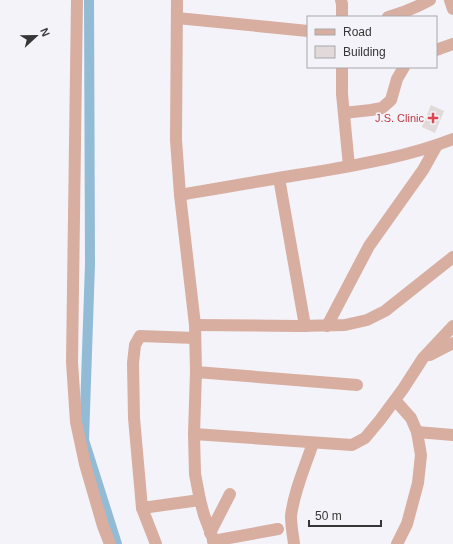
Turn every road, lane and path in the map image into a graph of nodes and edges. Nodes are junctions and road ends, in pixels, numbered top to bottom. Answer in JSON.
{"nodes":[{"id":1,"x":77,"y":0,"type":"edge"},
{"id":2,"x":177,"y":0,"type":"edge"},
{"id":3,"x":341,"y":0,"type":"edge"},
{"id":4,"x":430,"y":0,"type":"edge"},
{"id":5,"x":450,"y":0,"type":"edge"},
{"id":6,"x":453,"y":9,"type":"edge"},
{"id":7,"x":342,"y":16,"type":"edge"},
{"id":8,"x":392,"y":16,"type":"edge"},
{"id":9,"x":177,"y":18,"type":"junction"},
{"id":10,"x":307,"y":31,"type":"edge"},
{"id":11,"x":453,"y":44,"type":"edge"},
{"id":12,"x":437,"y":50,"type":"edge"},
{"id":13,"x":342,"y":68,"type":"edge"},
{"id":14,"x":403,"y":68,"type":"edge"},
{"id":15,"x":344,"y":113,"type":"junction"},
{"id":16,"x":453,"y":139,"type":"edge"},
{"id":17,"x":438,"y":145,"type":"junction"},
{"id":18,"x":349,"y":166,"type":"junction"},
{"id":19,"x":279,"y":178,"type":"junction"},
{"id":20,"x":180,"y":195,"type":"junction"},
{"id":21,"x":453,"y":257,"type":"edge"},
{"id":22,"x":195,"y":325,"type":"junction"},
{"id":23,"x":305,"y":326,"type":"junction"},
{"id":24,"x":327,"y":326,"type":"junction"},
{"id":25,"x":453,"y":326,"type":"edge"},
{"id":26,"x":196,"y":338,"type":"junction"},
{"id":27,"x":453,"y":343,"type":"edge"},
{"id":28,"x":423,"y":358,"type":"junction"},
{"id":29,"x":196,"y":372,"type":"junction"},
{"id":30,"x":358,"y":386,"type":"dead end"},
{"id":31,"x":394,"y":400,"type":"junction"},
{"id":32,"x":417,"y":432,"type":"junction"},
{"id":33,"x":194,"y":434,"type":"junction"},
{"id":34,"x":453,"y":435,"type":"edge"},
{"id":35,"x":313,"y":443,"type":"junction"},
{"id":36,"x":230,"y":494,"type":"dead end"},
{"id":37,"x":200,"y":500,"type":"junction"},
{"id":38,"x":142,"y":508,"type":"junction"},
{"id":39,"x":278,"y":529,"type":"dead end"},
{"id":40,"x":213,"y":539,"type":"edge"},
{"id":41,"x":110,"y":544,"type":"edge"},
{"id":42,"x":156,"y":544,"type":"edge"},
{"id":43,"x":294,"y":544,"type":"edge"},
{"id":44,"x":397,"y":544,"type":"edge"}],
"edges":[{"from":1,"to":41,"type":"street"},
{"from":2,"to":9,"type":"street"},
{"from":3,"to":7,"type":"street"},
{"from":4,"to":8,"type":"street"},
{"from":5,"to":6,"type":"street"},
{"from":9,"to":10,"type":"street"},
{"from":9,"to":20,"type":"street"},
{"from":11,"to":12,"type":"street"},
{"from":13,"to":15,"type":"street"},
{"from":14,"to":15,"type":"street"},
{"from":15,"to":18,"type":"street"},
{"from":16,"to":17,"type":"street"},
{"from":17,"to":18,"type":"street"},
{"from":17,"to":24,"type":"street"},
{"from":18,"to":19,"type":"street"},
{"from":19,"to":20,"type":"street"},
{"from":19,"to":23,"type":"street"},
{"from":20,"to":22,"type":"street"},
{"from":21,"to":24,"type":"street"},
{"from":22,"to":23,"type":"street"},
{"from":22,"to":26,"type":"street"},
{"from":23,"to":24,"type":"street"},
{"from":25,"to":28,"type":"street"},
{"from":26,"to":29,"type":"street"},
{"from":26,"to":38,"type":"street"},
{"from":27,"to":28,"type":"street"},
{"from":28,"to":31,"type":"street"},
{"from":29,"to":30,"type":"street"},
{"from":29,"to":33,"type":"street"},
{"from":31,"to":32,"type":"street"},
{"from":31,"to":35,"type":"street"},
{"from":32,"to":34,"type":"street"},
{"from":32,"to":44,"type":"street"},
{"from":33,"to":35,"type":"street"},
{"from":33,"to":37,"type":"street"},
{"from":35,"to":43,"type":"street"},
{"from":36,"to":40,"type":"street"},
{"from":37,"to":38,"type":"street"},
{"from":37,"to":40,"type":"street"},
{"from":38,"to":42,"type":"street"},
{"from":39,"to":40,"type":"street"}]}
